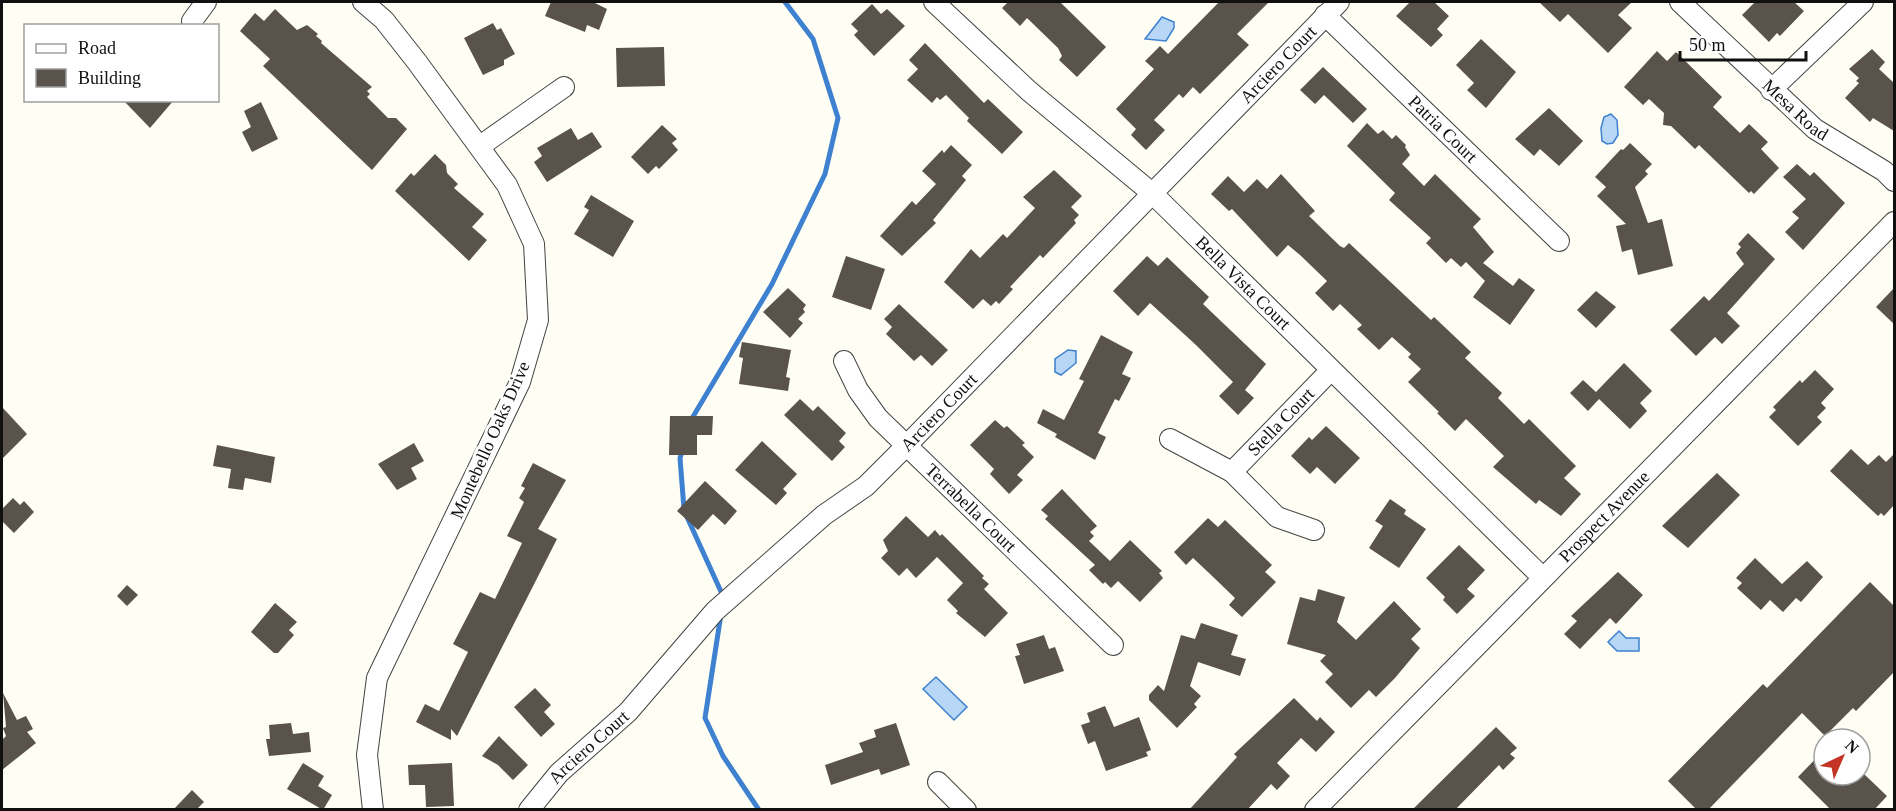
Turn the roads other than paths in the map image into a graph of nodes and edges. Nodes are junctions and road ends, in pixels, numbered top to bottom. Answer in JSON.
{"nodes":[{"id":1,"x":206,"y":2,"type":"edge"},
{"id":2,"x":363,"y":2,"type":"edge"},
{"id":3,"x":934,"y":2,"type":"edge"},
{"id":4,"x":1680,"y":2,"type":"edge"},
{"id":5,"x":1863,"y":2,"type":"edge"},
{"id":6,"x":1332,"y":8,"type":"edge"},
{"id":7,"x":192,"y":21,"type":"dead end"},
{"id":8,"x":564,"y":87,"type":"dead end"},
{"id":9,"x":1772,"y":90,"type":"junction"},
{"id":10,"x":480,"y":146,"type":"junction"},
{"id":11,"x":1894,"y":181,"type":"edge"},
{"id":12,"x":1153,"y":194,"type":"junction"},
{"id":13,"x":1894,"y":222,"type":"edge"},
{"id":14,"x":1559,"y":241,"type":"dead end"},
{"id":15,"x":844,"y":361,"type":"dead end"},
{"id":16,"x":1330,"y":370,"type":"junction"},
{"id":17,"x":1170,"y":439,"type":"dead end"},
{"id":18,"x":906,"y":446,"type":"junction"},
{"id":19,"x":1232,"y":472,"type":"junction"},
{"id":20,"x":1314,"y":530,"type":"dead end"},
{"id":21,"x":1542,"y":577,"type":"junction"},
{"id":22,"x":1113,"y":645,"type":"dead end"},
{"id":23,"x":938,"y":782,"type":"dead end"},
{"id":24,"x":374,"y":810,"type":"edge"},
{"id":25,"x":529,"y":810,"type":"edge"},
{"id":26,"x":966,"y":810,"type":"edge"},
{"id":27,"x":1315,"y":810,"type":"edge"}],
"edges":[{"from":1,"to":7,"type":"street"},
{"from":2,"to":10,"type":"street","name":"Montebello Oaks Drive"},
{"from":3,"to":12,"type":"street","name":"Bella Vista Court"},
{"from":4,"to":9,"type":"street","name":"Mesa Road"},
{"from":5,"to":9,"type":"street"},
{"from":6,"to":12,"type":"street","name":"Arciero Court"},
{"from":6,"to":14,"type":"street","name":"Patria Court"},
{"from":8,"to":10,"type":"street"},
{"from":9,"to":11,"type":"street","name":"Mesa Road"},
{"from":10,"to":24,"type":"street","name":"Montebello Oaks Drive"},
{"from":12,"to":16,"type":"street","name":"Bella Vista Court"},
{"from":12,"to":18,"type":"street","name":"Arciero Court"},
{"from":13,"to":21,"type":"street","name":"Prospect Avenue"},
{"from":15,"to":18,"type":"street","name":"Terrabella Court"},
{"from":16,"to":19,"type":"street","name":"Stella Court"},
{"from":16,"to":21,"type":"street","name":"Bella Vista Court"},
{"from":17,"to":19,"type":"street"},
{"from":18,"to":22,"type":"street","name":"Terrabella Court"},
{"from":18,"to":25,"type":"street","name":"Arciero Court"},
{"from":19,"to":20,"type":"street"},
{"from":21,"to":27,"type":"street","name":"Prospect Avenue"},
{"from":23,"to":26,"type":"street"}]}
